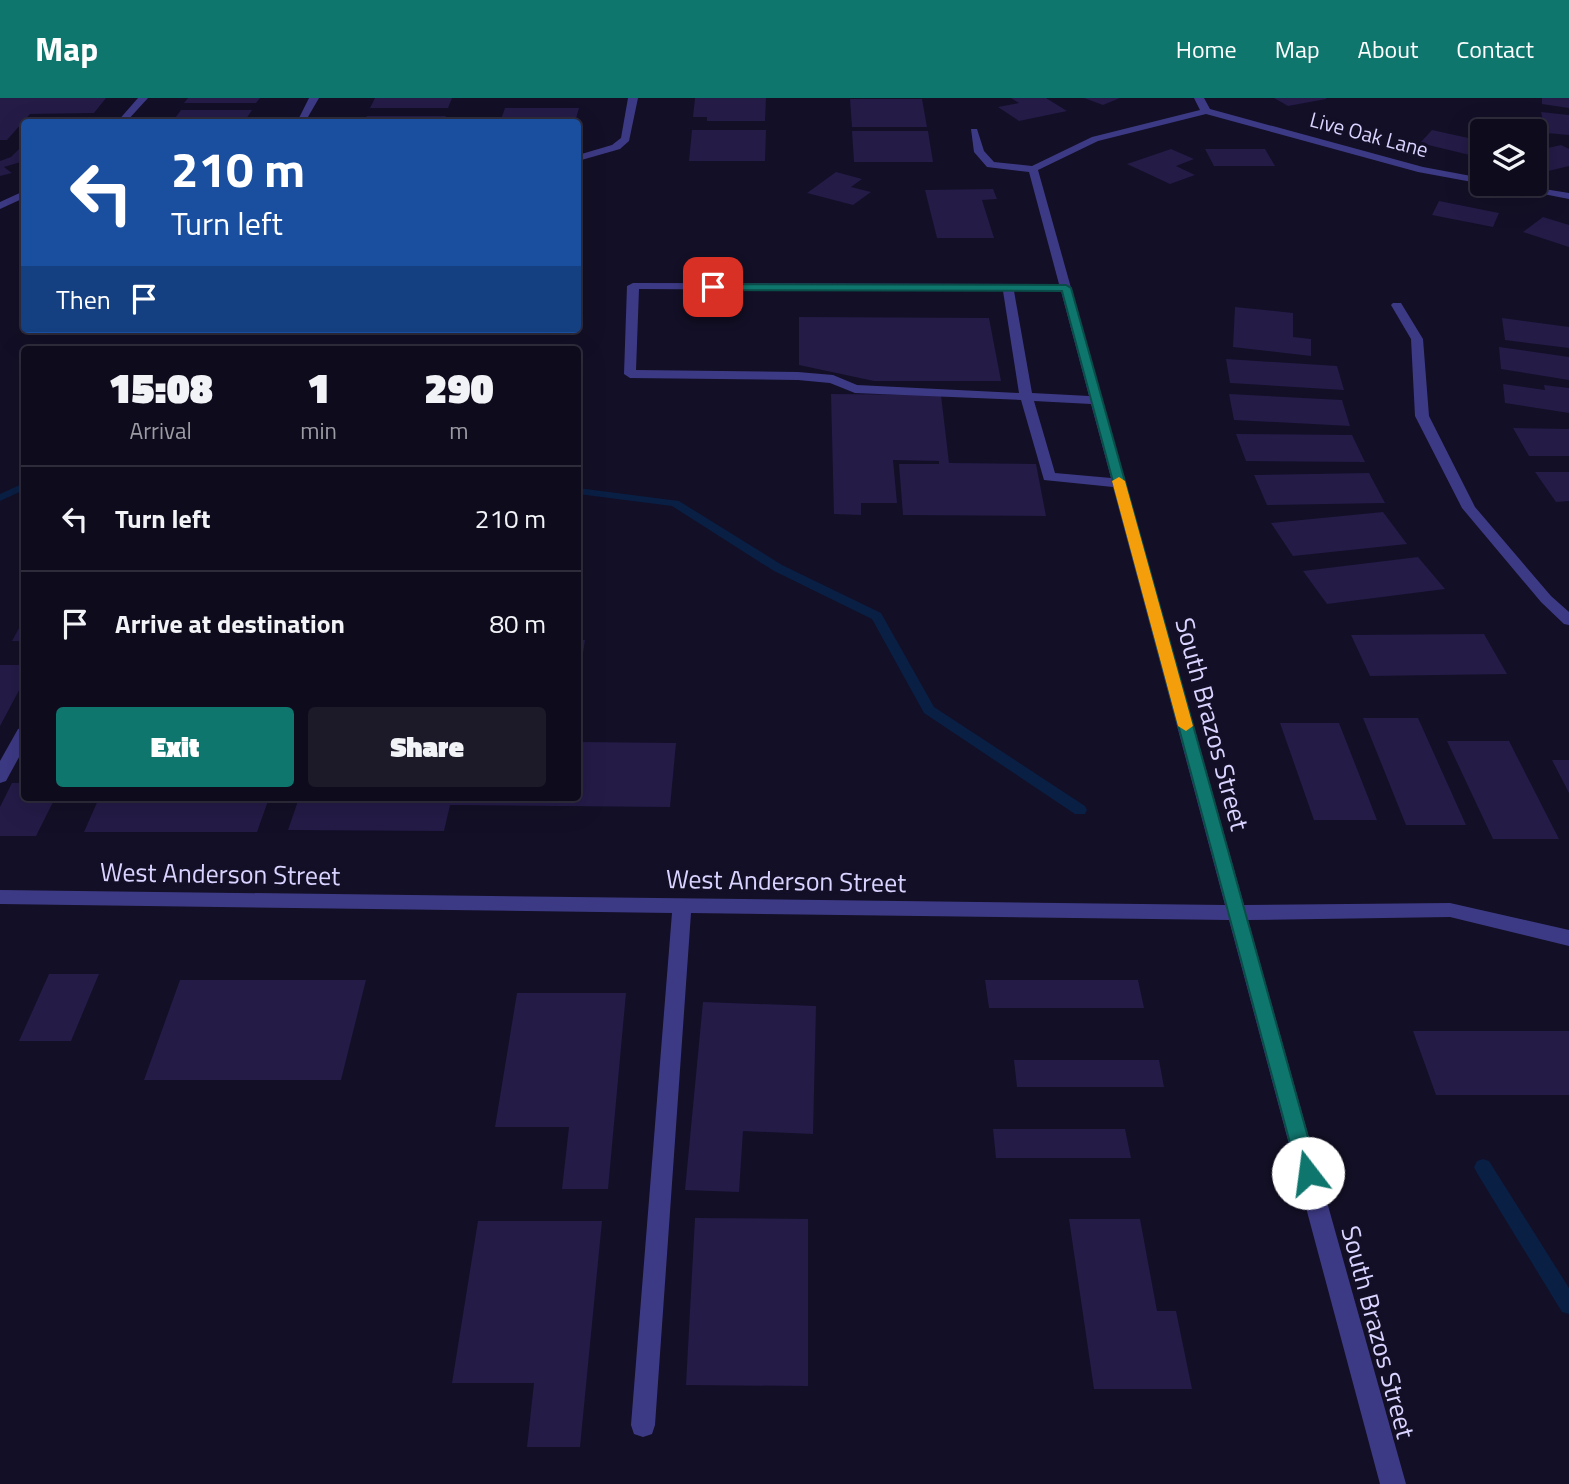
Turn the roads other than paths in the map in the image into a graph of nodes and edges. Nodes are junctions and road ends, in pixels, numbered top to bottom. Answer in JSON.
{"nodes":[{"id":1,"x":143,"y":98,"type":"edge"},
{"id":2,"x":314,"y":98,"type":"edge"},
{"id":3,"x":634,"y":98,"type":"edge"},
{"id":4,"x":1199,"y":98,"type":"edge"},
{"id":5,"x":1206,"y":111,"type":"junction"},
{"id":6,"x":124,"y":119,"type":"edge"},
{"id":7,"x":303,"y":119,"type":"edge"},
{"id":8,"x":974,"y":131,"type":"dead end"},
{"id":9,"x":581,"y":157,"type":"edge"},
{"id":10,"x":1033,"y":169,"type":"junction"},
{"id":11,"x":1470,"y":179,"type":"edge"},
{"id":12,"x":1547,"y":193,"type":"edge"},
{"id":13,"x":21,"y":196,"type":"edge"},
{"id":14,"x":1569,"y":197,"type":"edge"},
{"id":15,"x":0,"y":206,"type":"edge"},
{"id":16,"x":1008,"y":288,"type":"junction"},
{"id":17,"x":1066,"y":288,"type":"junction"},
{"id":18,"x":1397,"y":306,"type":"dead end"},
{"id":19,"x":1026,"y":395,"type":"junction"},
{"id":20,"x":1096,"y":400,"type":"junction"},
{"id":21,"x":1119,"y":483,"type":"junction"},
{"id":22,"x":1569,"y":620,"type":"edge"},
{"id":23,"x":21,"y":738,"type":"edge"},
{"id":24,"x":0,"y":777,"type":"edge"},
{"id":25,"x":0,"y":897,"type":"edge"},
{"id":26,"x":682,"y":906,"type":"junction"},
{"id":27,"x":1237,"y":913,"type":"junction"},
{"id":28,"x":1569,"y":938,"type":"edge"},
{"id":29,"x":643,"y":1425,"type":"dead end"},
{"id":30,"x":1393,"y":1484,"type":"edge"}],
"edges":[{"from":1,"to":6,"type":"street"},
{"from":2,"to":7,"type":"street"},
{"from":3,"to":9,"type":"street"},
{"from":4,"to":5,"type":"street"},
{"from":5,"to":10,"type":"street"},
{"from":5,"to":11,"type":"street","name":"Live Oak Lane"},
{"from":8,"to":10,"type":"street"},
{"from":10,"to":17,"type":"street","name":"South Brazos Street"},
{"from":12,"to":14,"type":"street"},
{"from":13,"to":15,"type":"street"},
{"from":16,"to":17,"type":"street"},
{"from":16,"to":19,"type":"street"},
{"from":16,"to":19,"type":"street"},
{"from":17,"to":20,"type":"street","name":"South Brazos Street"},
{"from":18,"to":22,"type":"street"},
{"from":19,"to":20,"type":"street"},
{"from":19,"to":21,"type":"street"},
{"from":20,"to":21,"type":"street","name":"South Brazos Street"},
{"from":21,"to":27,"type":"street","name":"South Brazos Street"},
{"from":23,"to":24,"type":"street"},
{"from":25,"to":26,"type":"street","name":"West Anderson Street"},
{"from":26,"to":27,"type":"street","name":"West Anderson Street"},
{"from":26,"to":29,"type":"street"},
{"from":27,"to":28,"type":"street","name":"West Anderson Street"},
{"from":27,"to":30,"type":"street","name":"South Brazos Street"}]}
